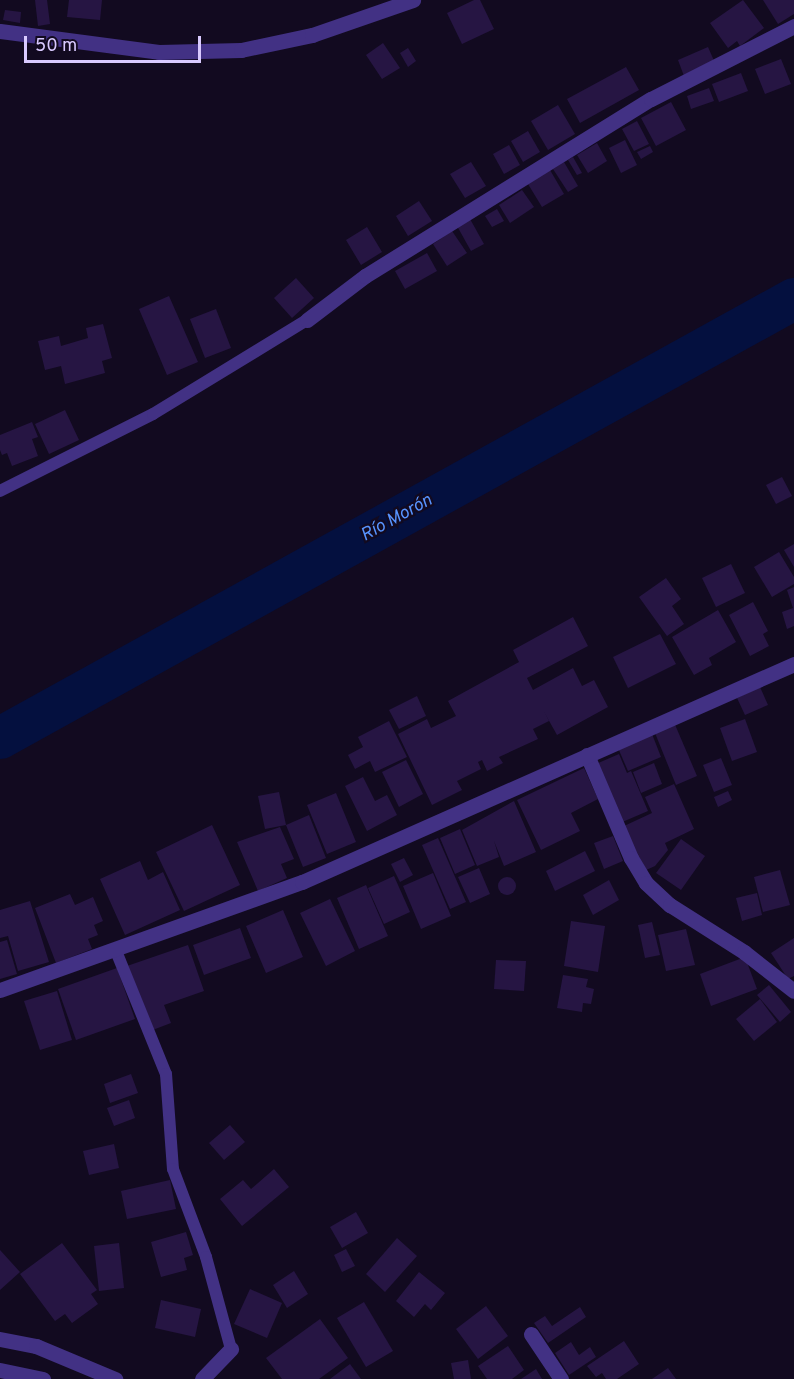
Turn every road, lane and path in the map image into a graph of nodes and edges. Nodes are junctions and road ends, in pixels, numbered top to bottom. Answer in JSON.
{"nodes":[{"id":1,"x":413,"y":0,"type":"edge"},
{"id":2,"x":794,"y":26,"type":"edge"},
{"id":3,"x":0,"y":31,"type":"edge"},
{"id":4,"x":307,"y":320,"type":"joint"},
{"id":5,"x":0,"y":492,"type":"edge"},
{"id":6,"x":794,"y":664,"type":"edge"},
{"id":7,"x":587,"y":755,"type":"junction"},
{"id":8,"x":116,"y":951,"type":"junction"},
{"id":9,"x":0,"y":990,"type":"edge"},
{"id":10,"x":794,"y":991,"type":"edge"},
{"id":11,"x":531,"y":1334,"type":"dead end"},
{"id":12,"x":0,"y":1339,"type":"edge"},
{"id":13,"x":231,"y":1349,"type":"joint"},
{"id":14,"x":0,"y":1370,"type":"edge"},
{"id":15,"x":43,"y":1379,"type":"edge"},
{"id":16,"x":115,"y":1379,"type":"edge"},
{"id":17,"x":202,"y":1379,"type":"edge"},
{"id":18,"x":561,"y":1379,"type":"edge"}],
"edges":[{"from":1,"to":3,"type":"street"},
{"from":2,"to":4,"type":"street"},
{"from":4,"to":5,"type":"lane"},
{"from":6,"to":7,"type":"street"},
{"from":7,"to":8,"type":"street"},
{"from":7,"to":10,"type":"street"},
{"from":8,"to":9,"type":"street"},
{"from":8,"to":13,"type":"lane"},
{"from":11,"to":18,"type":"street"},
{"from":12,"to":16,"type":"street"},
{"from":13,"to":17,"type":"street"},
{"from":14,"to":15,"type":"street"}]}
